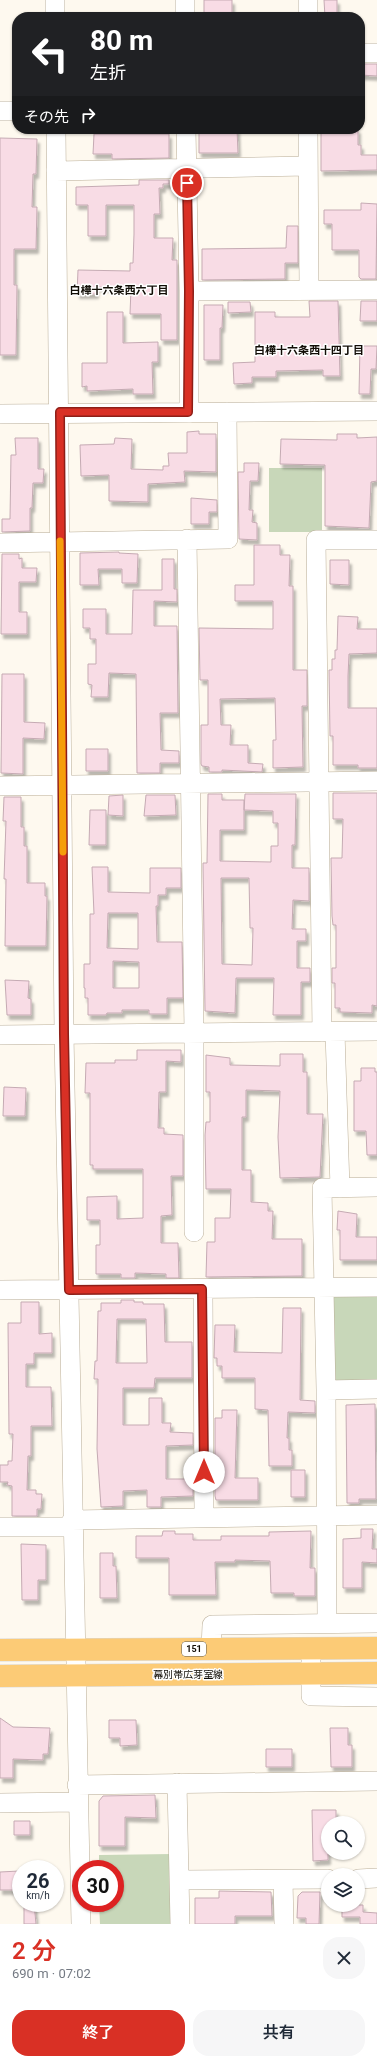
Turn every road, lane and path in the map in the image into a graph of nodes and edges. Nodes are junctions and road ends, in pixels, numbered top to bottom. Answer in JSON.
{"nodes":[{"id":1,"x":55,"y":0,"type":"edge"},
{"id":2,"x":185,"y":0,"type":"edge"},
{"id":3,"x":308,"y":0,"type":"edge"},
{"id":4,"x":55,"y":12,"type":"edge"},
{"id":5,"x":185,"y":12,"type":"edge"},
{"id":6,"x":308,"y":12,"type":"edge"},
{"id":7,"x":365,"y":53,"type":"edge"},
{"id":8,"x":377,"y":53,"type":"edge"},
{"id":9,"x":0,"y":111,"type":"edge"},
{"id":10,"x":12,"y":111,"type":"edge"},
{"id":11,"x":56,"y":134,"type":"edge"},
{"id":12,"x":186,"y":134,"type":"edge"},
{"id":13,"x":308,"y":134,"type":"edge"},
{"id":14,"x":308,"y":166,"type":"junction"},
{"id":15,"x":187,"y":168,"type":"junction"},
{"id":16,"x":56,"y":171,"type":"junction"},
{"id":17,"x":309,"y":290,"type":"junction"},
{"id":18,"x":377,"y":290,"type":"edge"},
{"id":19,"x":189,"y":291,"type":"junction"},
{"id":20,"x":377,"y":411,"type":"edge"},
{"id":21,"x":60,"y":412,"type":"junction"},
{"id":22,"x":188,"y":412,"type":"junction"},
{"id":23,"x":227,"y":412,"type":"junction"},
{"id":24,"x":0,"y":414,"type":"edge"},
{"id":25,"x":187,"y":539,"type":"junction"},
{"id":26,"x":377,"y":540,"type":"edge"},
{"id":27,"x":60,"y":542,"type":"junction"},
{"id":28,"x":0,"y":543,"type":"edge"},
{"id":29,"x":377,"y":781,"type":"edge"},
{"id":30,"x":319,"y":782,"type":"junction"},
{"id":31,"x":190,"y":783,"type":"junction"},
{"id":32,"x":63,"y":785,"type":"junction"},
{"id":33,"x":0,"y":786,"type":"edge"},
{"id":34,"x":377,"y":1031,"type":"edge"},
{"id":35,"x":194,"y":1032,"type":"junction"},
{"id":36,"x":329,"y":1032,"type":"junction"},
{"id":37,"x":64,"y":1034,"type":"junction"},
{"id":38,"x":0,"y":1035,"type":"edge"},
{"id":39,"x":377,"y":1187,"type":"edge"},
{"id":40,"x":340,"y":1188,"type":"junction"},
{"id":41,"x":194,"y":1232,"type":"dead end"},
{"id":42,"x":377,"y":1287,"type":"edge"},
{"id":43,"x":324,"y":1288,"type":"junction"},
{"id":44,"x":202,"y":1289,"type":"junction"},
{"id":45,"x":0,"y":1290,"type":"edge"},
{"id":46,"x":69,"y":1290,"type":"junction"},
{"id":47,"x":377,"y":1389,"type":"edge"},
{"id":48,"x":326,"y":1390,"type":"junction"},
{"id":49,"x":327,"y":1516,"type":"junction"},
{"id":50,"x":377,"y":1516,"type":"edge"},
{"id":51,"x":204,"y":1518,"type":"junction"},
{"id":52,"x":72,"y":1523,"type":"junction"},
{"id":53,"x":0,"y":1527,"type":"edge"},
{"id":54,"x":327,"y":1623,"type":"junction"},
{"id":55,"x":377,"y":1623,"type":"edge"},
{"id":56,"x":311,"y":1648,"type":"junction"},
{"id":57,"x":377,"y":1648,"type":"edge"},
{"id":58,"x":76,"y":1649,"type":"junction"},
{"id":59,"x":211,"y":1649,"type":"junction"},
{"id":60,"x":0,"y":1650,"type":"edge"},
{"id":61,"x":377,"y":1673,"type":"edge"},
{"id":62,"x":76,"y":1674,"type":"junction"},
{"id":63,"x":311,"y":1674,"type":"junction"},
{"id":64,"x":0,"y":1676,"type":"edge"},
{"id":65,"x":377,"y":1697,"type":"edge"},
{"id":66,"x":377,"y":1781,"type":"edge"},
{"id":67,"x":177,"y":1783,"type":"junction"},
{"id":68,"x":78,"y":1793,"type":"junction"},
{"id":69,"x":0,"y":1803,"type":"edge"},
{"id":70,"x":377,"y":1878,"type":"edge"},
{"id":71,"x":321,"y":1879,"type":"edge"},
{"id":72,"x":365,"y":1879,"type":"edge"},
{"id":73,"x":180,"y":1880,"type":"junction"},
{"id":74,"x":283,"y":1880,"type":"junction"},
{"id":75,"x":81,"y":1924,"type":"edge"},
{"id":76,"x":180,"y":1924,"type":"edge"},
{"id":77,"x":284,"y":1924,"type":"edge"}],
"edges":[{"from":1,"to":4,"type":"street"},
{"from":2,"to":5,"type":"street"},
{"from":3,"to":6,"type":"street"},
{"from":7,"to":8,"type":"street"},
{"from":9,"to":10,"type":"street"},
{"from":11,"to":16,"type":"street"},
{"from":12,"to":15,"type":"street"},
{"from":13,"to":14,"type":"street"},
{"from":14,"to":15,"type":"street"},
{"from":14,"to":17,"type":"street"},
{"from":15,"to":16,"type":"street"},
{"from":15,"to":19,"type":"street"},
{"from":16,"to":21,"type":"street"},
{"from":17,"to":18,"type":"street"},
{"from":17,"to":19,"type":"street"},
{"from":19,"to":22,"type":"street"},
{"from":20,"to":23,"type":"street"},
{"from":21,"to":22,"type":"street"},
{"from":21,"to":24,"type":"street"},
{"from":21,"to":27,"type":"street"},
{"from":22,"to":23,"type":"street"},
{"from":23,"to":25,"type":"street"},
{"from":25,"to":27,"type":"street"},
{"from":25,"to":31,"type":"street"},
{"from":26,"to":30,"type":"street"},
{"from":27,"to":28,"type":"street"},
{"from":27,"to":32,"type":"street"},
{"from":29,"to":30,"type":"street"},
{"from":30,"to":31,"type":"street"},
{"from":30,"to":36,"type":"street"},
{"from":31,"to":32,"type":"street"},
{"from":31,"to":35,"type":"street"},
{"from":32,"to":33,"type":"street"},
{"from":32,"to":37,"type":"street"},
{"from":34,"to":36,"type":"street"},
{"from":35,"to":36,"type":"street"},
{"from":35,"to":37,"type":"street"},
{"from":35,"to":41,"type":"street"},
{"from":36,"to":40,"type":"street"},
{"from":37,"to":38,"type":"street"},
{"from":37,"to":46,"type":"street"},
{"from":39,"to":40,"type":"street"},
{"from":40,"to":43,"type":"street"},
{"from":42,"to":43,"type":"street"},
{"from":43,"to":44,"type":"street"},
{"from":43,"to":48,"type":"street"},
{"from":44,"to":46,"type":"street"},
{"from":44,"to":51,"type":"street"},
{"from":45,"to":46,"type":"street"},
{"from":46,"to":52,"type":"street"},
{"from":47,"to":48,"type":"street"},
{"from":48,"to":49,"type":"street"},
{"from":49,"to":50,"type":"street"},
{"from":49,"to":51,"type":"street"},
{"from":49,"to":54,"type":"street"},
{"from":51,"to":52,"type":"street"},
{"from":52,"to":53,"type":"street"},
{"from":52,"to":58,"type":"street"},
{"from":54,"to":55,"type":"street"},
{"from":54,"to":59,"type":"street"},
{"from":56,"to":57,"type":"main road","number":"151"},
{"from":56,"to":59,"type":"main road","number":"151"},
{"from":56,"to":63,"type":"street"},
{"from":58,"to":59,"type":"main road","number":"151"},
{"from":58,"to":60,"type":"main road","number":"151"},
{"from":58,"to":62,"type":"street"},
{"from":61,"to":63,"type":"main road","name":"幕別帯広芽室線"},
{"from":62,"to":63,"type":"main road","name":"幕別帯広芽室線"},
{"from":62,"to":64,"type":"main road","name":"幕別帯広芽室線"},
{"from":62,"to":68,"type":"street"},
{"from":63,"to":65,"type":"street"},
{"from":66,"to":67,"type":"street"},
{"from":67,"to":68,"type":"street"},
{"from":67,"to":73,"type":"street"},
{"from":68,"to":69,"type":"street"},
{"from":68,"to":75,"type":"street"},
{"from":70,"to":72,"type":"street"},
{"from":71,"to":74,"type":"street"},
{"from":73,"to":74,"type":"street"},
{"from":73,"to":76,"type":"street"},
{"from":74,"to":77,"type":"street"}]}
